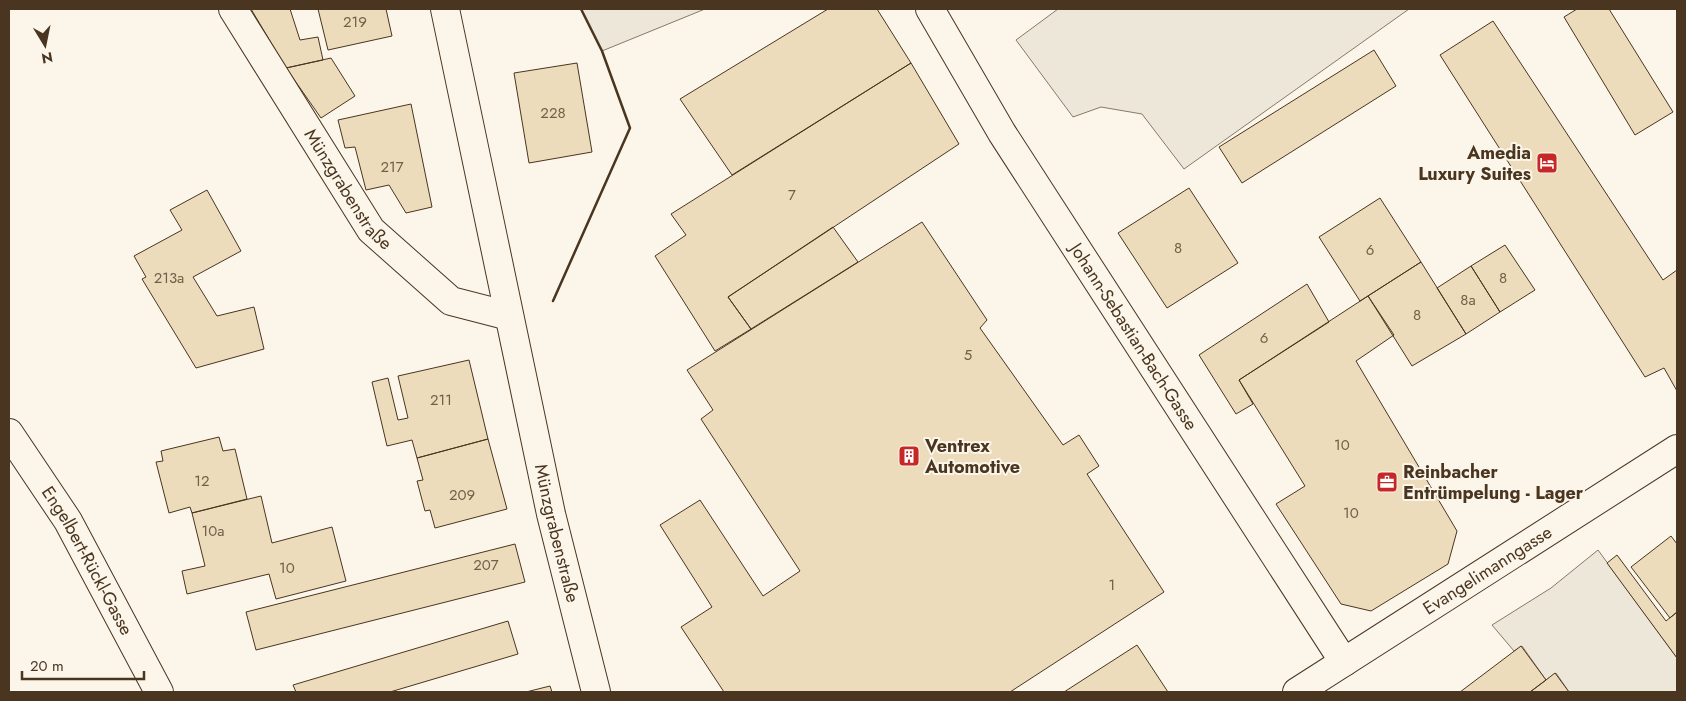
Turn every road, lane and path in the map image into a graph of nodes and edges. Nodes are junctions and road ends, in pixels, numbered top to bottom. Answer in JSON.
{"nodes":[{"id":1,"x":233,"y":9,"type":"edge"},
{"id":2,"x":445,"y":9,"type":"edge"},
{"id":3,"x":930,"y":9,"type":"edge"},
{"id":4,"x":509,"y":316,"type":"junction"},
{"id":5,"x":9,"y":434,"type":"edge"},
{"id":6,"x":1677,"y":448,"type":"edge"},
{"id":7,"x":1344,"y":662,"type":"junction"},
{"id":8,"x":159,"y":692,"type":"edge"},
{"id":9,"x":596,"y":692,"type":"edge"},
{"id":10,"x":1297,"y":692,"type":"edge"}],
"edges":[{"from":1,"to":4,"type":"street","name":"Münzgrabenstraße"},
{"from":2,"to":4,"type":"street","name":"Münzgrabenstraße"},
{"from":3,"to":7,"type":"street","name":"Johann-Sebastian-Bach-Gasse"},
{"from":4,"to":9,"type":"street","name":"Münzgrabenstraße"},
{"from":5,"to":8,"type":"street","name":"Engelbert-Rückl-Gasse"},
{"from":6,"to":7,"type":"street","name":"Evangelimanngasse"},
{"from":7,"to":10,"type":"street","name":"Evangelimanngasse"}]}
